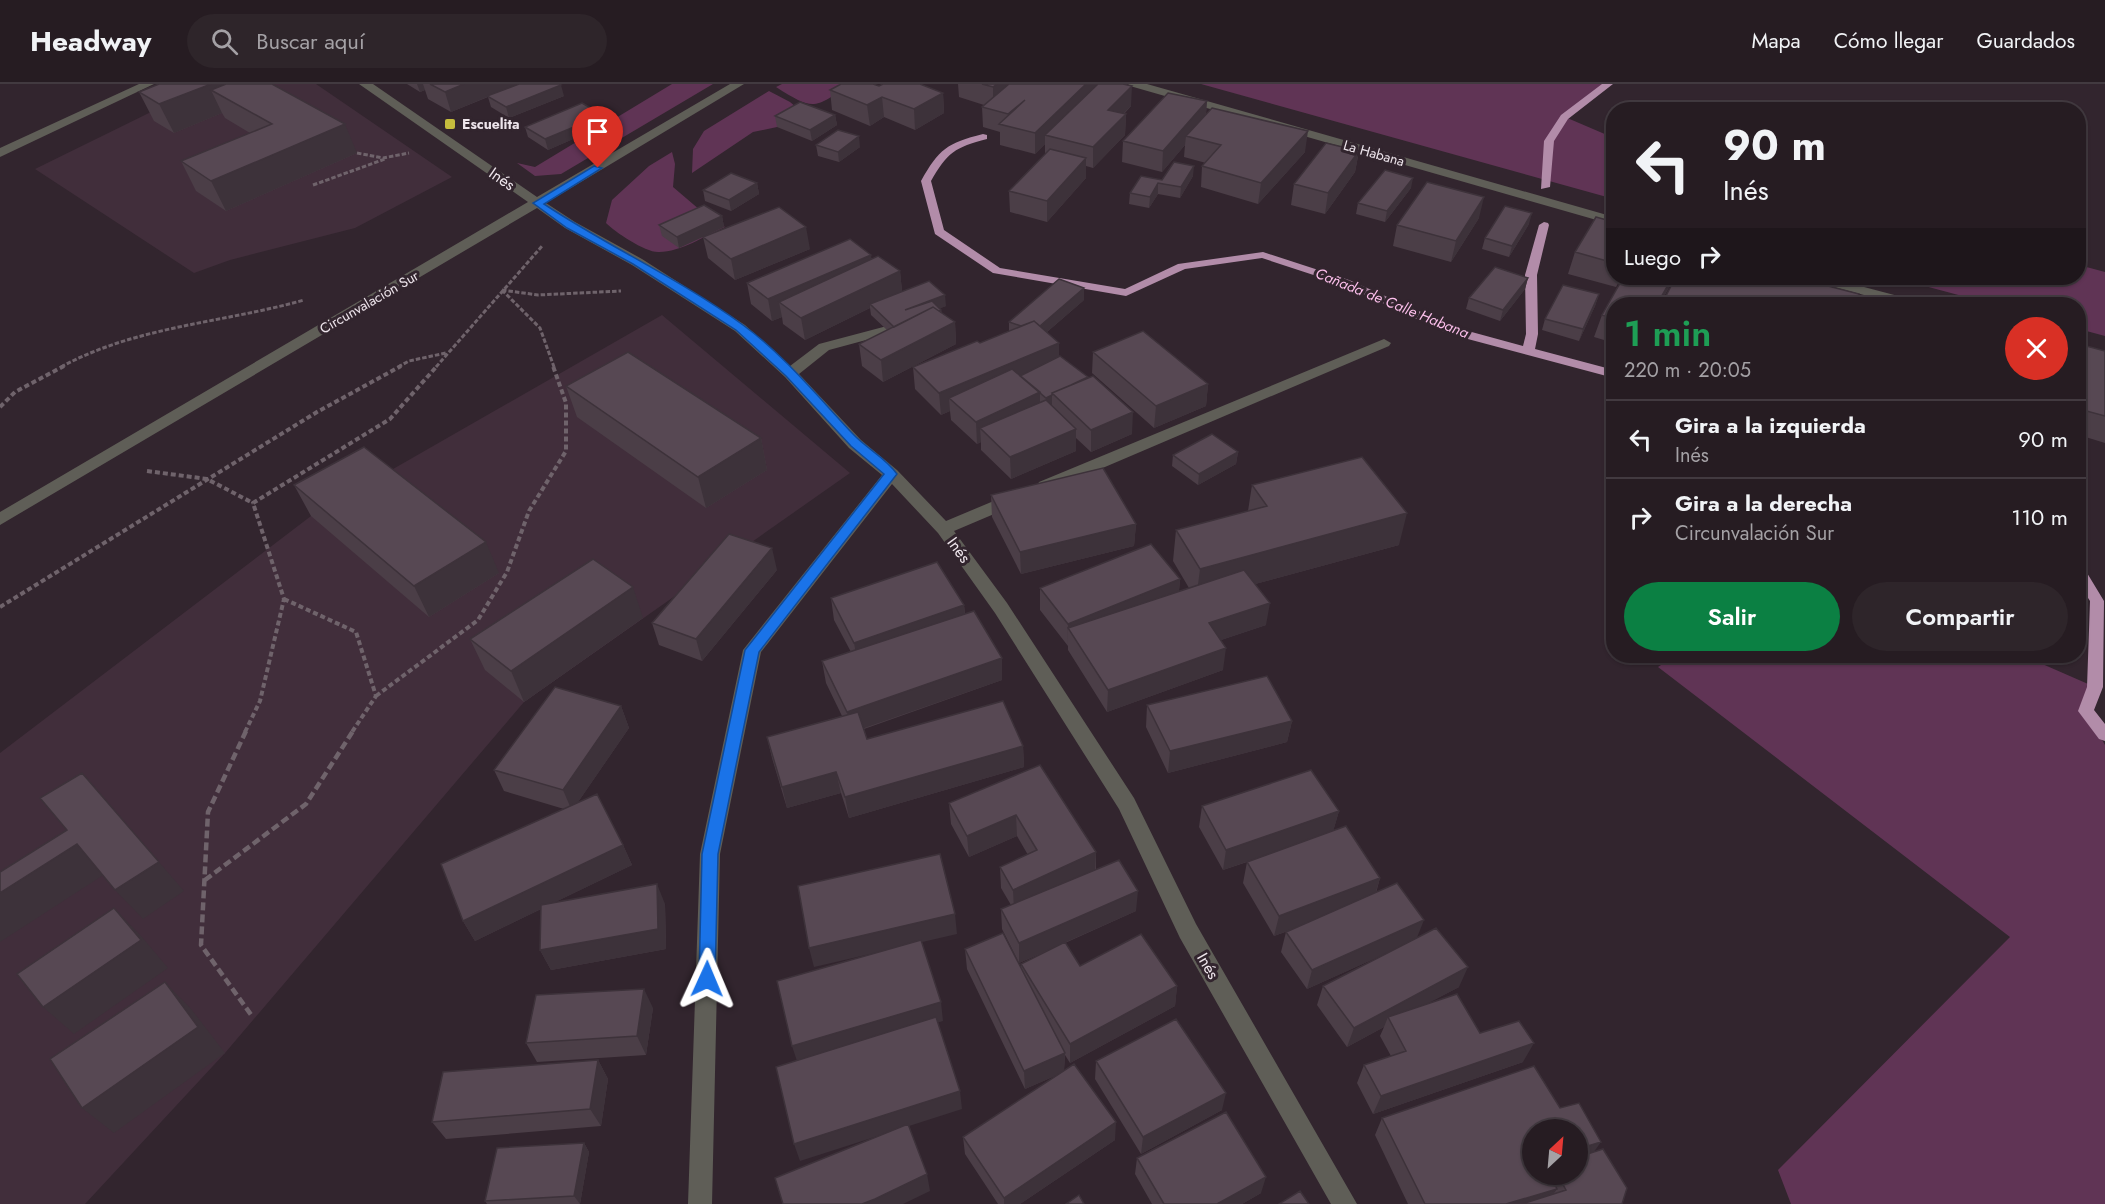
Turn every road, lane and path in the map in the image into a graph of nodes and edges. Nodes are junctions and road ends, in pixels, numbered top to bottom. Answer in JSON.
{"nodes":[{"id":1,"x":148,"y":84,"type":"edge"},
{"id":2,"x":365,"y":84,"type":"edge"},
{"id":3,"x":738,"y":84,"type":"edge"},
{"id":4,"x":1134,"y":84,"type":"edge"},
{"id":5,"x":443,"y":138,"type":"junction"},
{"id":6,"x":0,"y":153,"type":"edge"},
{"id":7,"x":357,"y":153,"type":"dead end"},
{"id":8,"x":388,"y":158,"type":"junction"},
{"id":9,"x":313,"y":185,"type":"dead end"},
{"id":10,"x":537,"y":203,"type":"junction"},
{"id":11,"x":1606,"y":219,"type":"edge"},
{"id":12,"x":570,"y":225,"type":"junction"},
{"id":13,"x":1842,"y":285,"type":"edge"},
{"id":14,"x":679,"y":289,"type":"junction"},
{"id":15,"x":502,"y":290,"type":"junction"},
{"id":16,"x":1886,"y":297,"type":"edge"},
{"id":17,"x":305,"y":300,"type":"dead end"},
{"id":18,"x":887,"y":330,"type":"edge"},
{"id":19,"x":1384,"y":343,"type":"dead end"},
{"id":20,"x":447,"y":352,"type":"junction"},
{"id":21,"x":790,"y":374,"type":"junction"},
{"id":22,"x":0,"y":407,"type":"edge"},
{"id":23,"x":145,"y":471,"type":"dead end"},
{"id":24,"x":891,"y":474,"type":"junction"},
{"id":25,"x":207,"y":479,"type":"junction"},
{"id":26,"x":253,"y":503,"type":"junction"},
{"id":27,"x":0,"y":519,"type":"edge"},
{"id":28,"x":944,"y":529,"type":"junction"},
{"id":29,"x":284,"y":599,"type":"junction"},
{"id":30,"x":0,"y":607,"type":"edge"},
{"id":31,"x":376,"y":696,"type":"junction"},
{"id":32,"x":205,"y":881,"type":"junction"},
{"id":33,"x":252,"y":1016,"type":"dead end"},
{"id":34,"x":700,"y":1204,"type":"edge"},
{"id":35,"x":1345,"y":1204,"type":"edge"}],
"edges":[{"from":1,"to":6,"type":"street"},
{"from":2,"to":5,"type":"street","name":"Inés"},
{"from":3,"to":10,"type":"street","name":"Circunvalación Sur"},
{"from":4,"to":11,"type":"street","name":"La Habana"},
{"from":5,"to":8,"type":"path"},
{"from":5,"to":10,"type":"street","name":"Inés"},
{"from":7,"to":8,"type":"path"},
{"from":8,"to":9,"type":"path"},
{"from":10,"to":12,"type":"street","name":"Inés"},
{"from":10,"to":27,"type":"street","name":"Circunvalación Sur"},
{"from":12,"to":14,"type":"street","name":"Inés"},
{"from":12,"to":15,"type":"path"},
{"from":13,"to":16,"type":"street"},
{"from":14,"to":15,"type":"path"},
{"from":14,"to":21,"type":"street","name":"Inés"},
{"from":15,"to":20,"type":"path"},
{"from":15,"to":31,"type":"path"},
{"from":17,"to":22,"type":"path"},
{"from":18,"to":21,"type":"street"},
{"from":19,"to":28,"type":"street"},
{"from":20,"to":25,"type":"path"},
{"from":20,"to":26,"type":"path"},
{"from":21,"to":24,"type":"street","name":"Inés"},
{"from":23,"to":25,"type":"path"},
{"from":24,"to":28,"type":"street","name":"Inés"},
{"from":24,"to":34,"type":"street"},
{"from":25,"to":26,"type":"path"},
{"from":25,"to":30,"type":"path"},
{"from":26,"to":29,"type":"path"},
{"from":28,"to":35,"type":"street","name":"Inés"},
{"from":29,"to":31,"type":"path"},
{"from":29,"to":32,"type":"path"},
{"from":31,"to":32,"type":"path"},
{"from":32,"to":33,"type":"path"}]}
